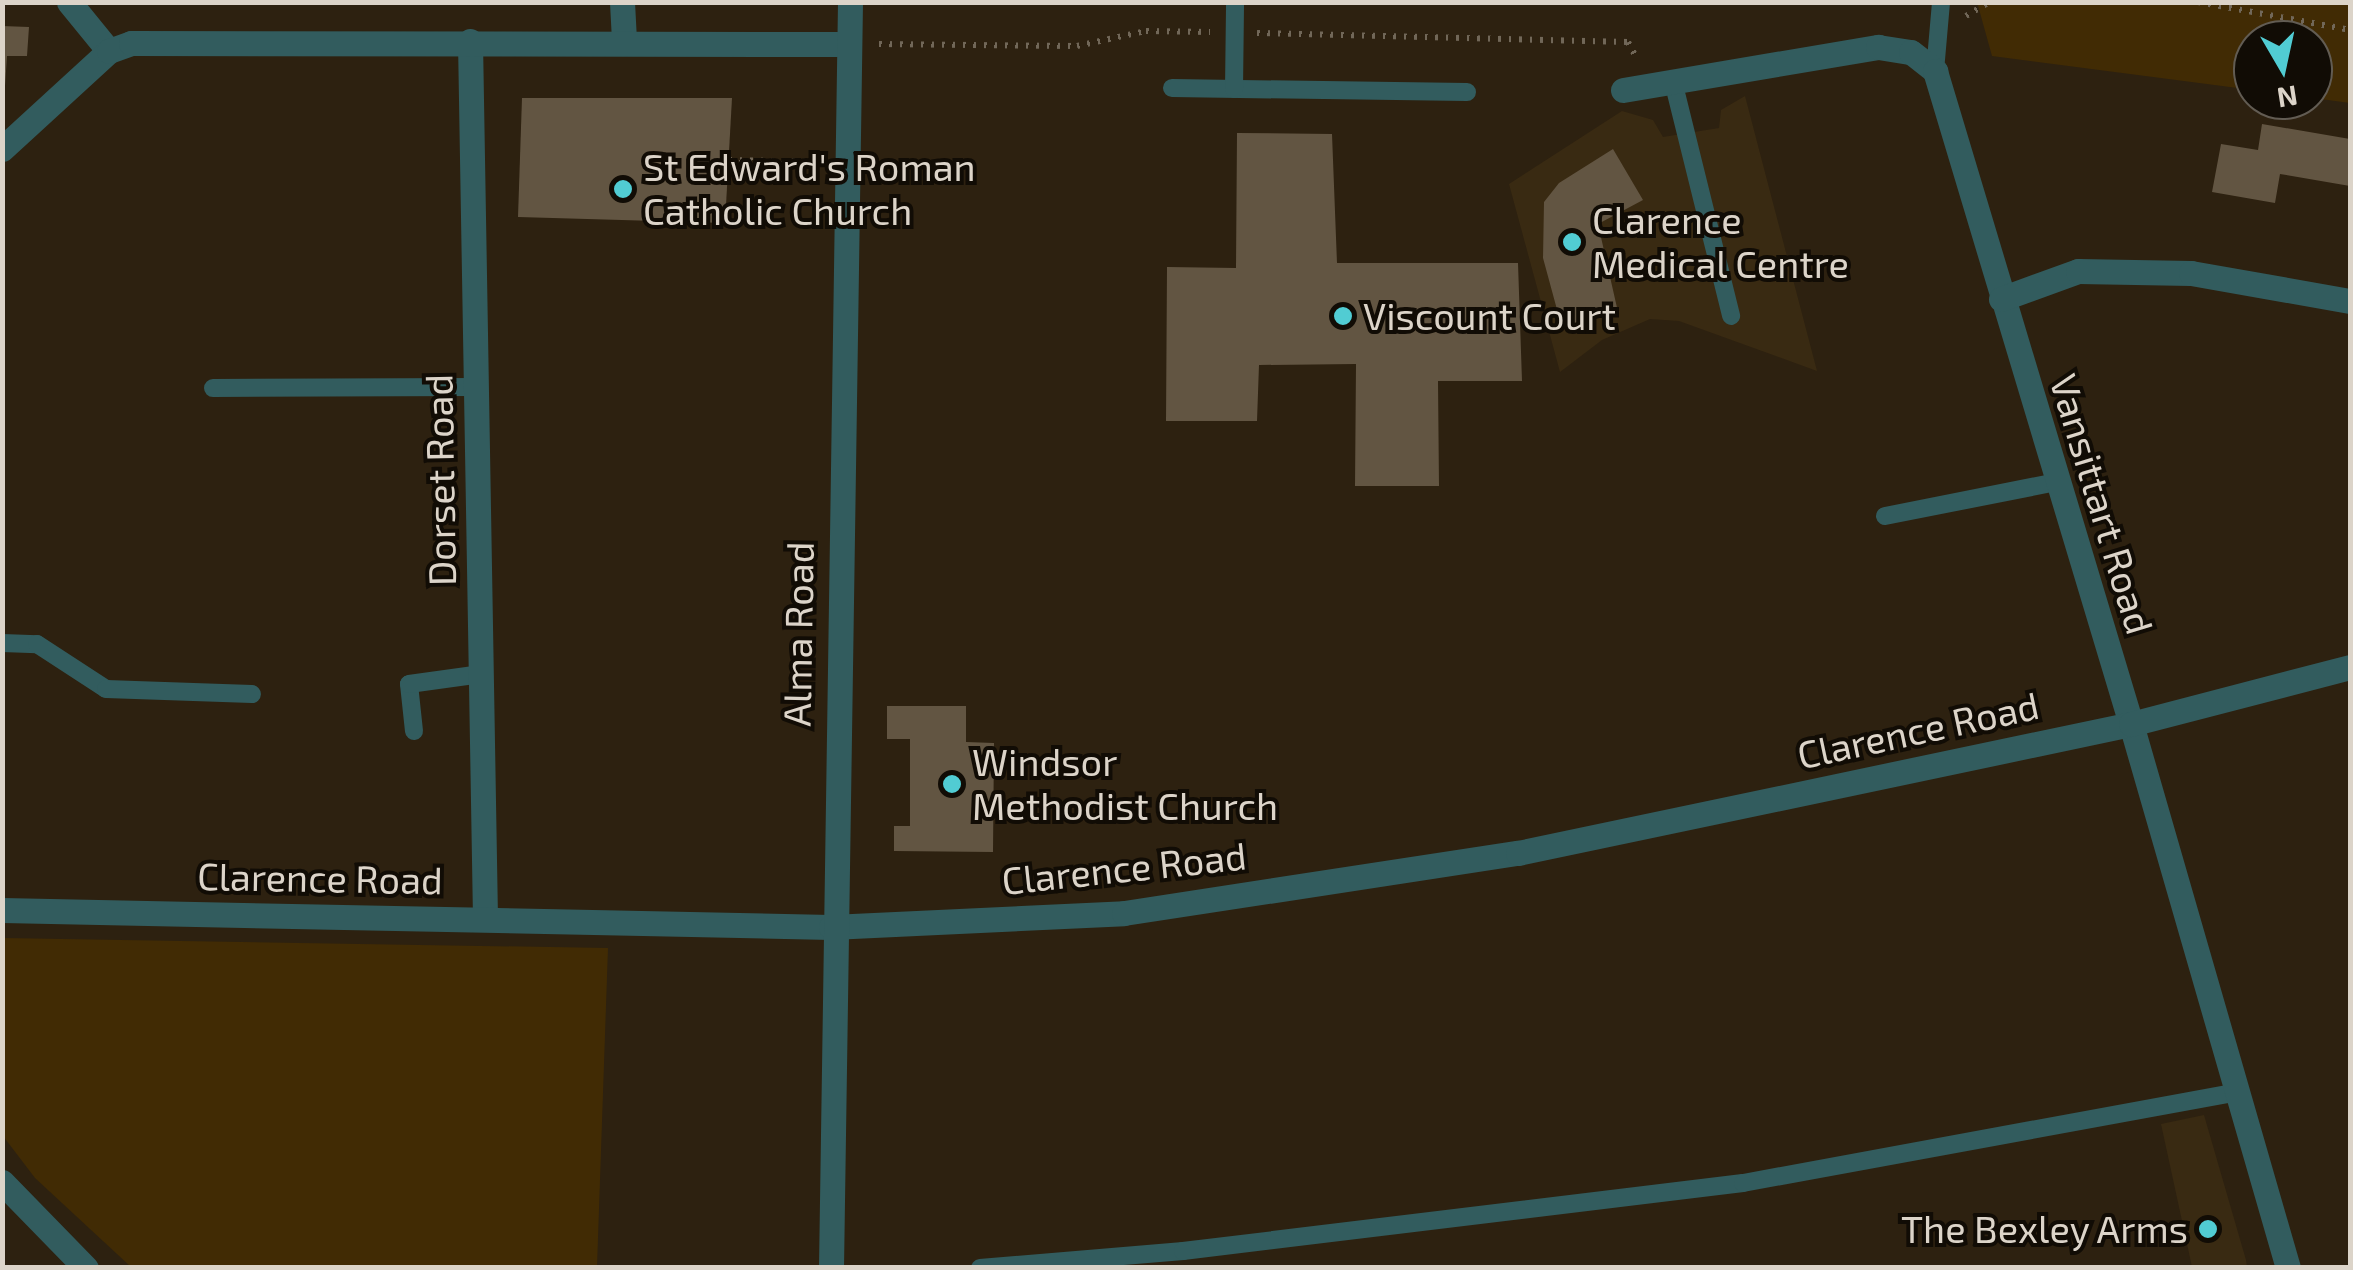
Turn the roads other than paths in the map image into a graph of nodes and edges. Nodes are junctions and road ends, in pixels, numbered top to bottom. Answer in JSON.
{"nodes":[{"id":1,"x":69,"y":2,"type":"edge"},
{"id":2,"x":622,"y":2,"type":"edge"},
{"id":3,"x":850,"y":2,"type":"edge"},
{"id":4,"x":1235,"y":2,"type":"edge"},
{"id":5,"x":1941,"y":2,"type":"edge"},
{"id":6,"x":624,"y":40,"type":"junction"},
{"id":7,"x":470,"y":42,"type":"junction"},
{"id":8,"x":848,"y":44,"type":"junction"},
{"id":9,"x":109,"y":51,"type":"junction"},
{"id":10,"x":1935,"y":71,"type":"junction"},
{"id":11,"x":1672,"y":81,"type":"junction"},
{"id":12,"x":1172,"y":88,"type":"dead end"},
{"id":13,"x":1234,"y":89,"type":"junction"},
{"id":14,"x":1623,"y":90,"type":"dead end"},
{"id":15,"x":1467,"y":92,"type":"dead end"},
{"id":16,"x":2,"y":148,"type":"edge"},
{"id":17,"x":2001,"y":299,"type":"junction"},
{"id":18,"x":2350,"y":301,"type":"edge"},
{"id":19,"x":1731,"y":316,"type":"dead end"},
{"id":20,"x":476,"y":387,"type":"junction"},
{"id":21,"x":213,"y":388,"type":"dead end"},
{"id":22,"x":2057,"y":482,"type":"junction"},
{"id":23,"x":1885,"y":516,"type":"dead end"},
{"id":24,"x":2,"y":644,"type":"edge"},
{"id":25,"x":2350,"y":667,"type":"edge"},
{"id":26,"x":481,"y":674,"type":"junction"},
{"id":27,"x":252,"y":694,"type":"dead end"},
{"id":28,"x":2130,"y":724,"type":"junction"},
{"id":29,"x":414,"y":732,"type":"dead end"},
{"id":30,"x":2,"y":910,"type":"edge"},
{"id":31,"x":485,"y":918,"type":"junction"},
{"id":32,"x":831,"y":927,"type":"junction"},
{"id":33,"x":2238,"y":1092,"type":"junction"},
{"id":34,"x":2,"y":1182,"type":"edge"},
{"id":35,"x":86,"y":1268,"type":"edge"},
{"id":36,"x":831,"y":1268,"type":"edge"},
{"id":37,"x":980,"y":1268,"type":"edge"},
{"id":38,"x":2288,"y":1268,"type":"edge"}],
"edges":[{"from":1,"to":9,"type":"street"},
{"from":2,"to":6,"type":"street"},
{"from":3,"to":8,"type":"street","name":"Alma Road"},
{"from":4,"to":13,"type":"lane"},
{"from":5,"to":10,"type":"lane"},
{"from":6,"to":7,"type":"street"},
{"from":6,"to":8,"type":"street"},
{"from":7,"to":9,"type":"street"},
{"from":7,"to":20,"type":"street","name":"Dorset Road"},
{"from":8,"to":32,"type":"street","name":"Alma Road"},
{"from":9,"to":16,"type":"street"},
{"from":10,"to":11,"type":"street"},
{"from":10,"to":17,"type":"street","name":"Vansittart Road"},
{"from":11,"to":14,"type":"street"},
{"from":11,"to":19,"type":"lane"},
{"from":12,"to":13,"type":"lane"},
{"from":13,"to":15,"type":"lane"},
{"from":17,"to":18,"type":"street"},
{"from":17,"to":22,"type":"street","name":"Vansittart Road"},
{"from":20,"to":21,"type":"lane"},
{"from":20,"to":26,"type":"street","name":"Dorset Road"},
{"from":22,"to":23,"type":"lane"},
{"from":22,"to":28,"type":"street","name":"Vansittart Road"},
{"from":24,"to":27,"type":"lane"},
{"from":25,"to":28,"type":"street","name":"Clarence Road"},
{"from":26,"to":29,"type":"lane"},
{"from":26,"to":31,"type":"street","name":"Dorset Road"},
{"from":28,"to":32,"type":"street","name":"Clarence Road"},
{"from":28,"to":33,"type":"street","name":"Vansittart Road"},
{"from":30,"to":31,"type":"street","name":"Clarence Road"},
{"from":31,"to":32,"type":"street","name":"Clarence Road"},
{"from":32,"to":36,"type":"street","name":"Alma Road"},
{"from":33,"to":37,"type":"lane"},
{"from":33,"to":38,"type":"street","name":"Vansittart Road"},
{"from":34,"to":35,"type":"street"}]}
